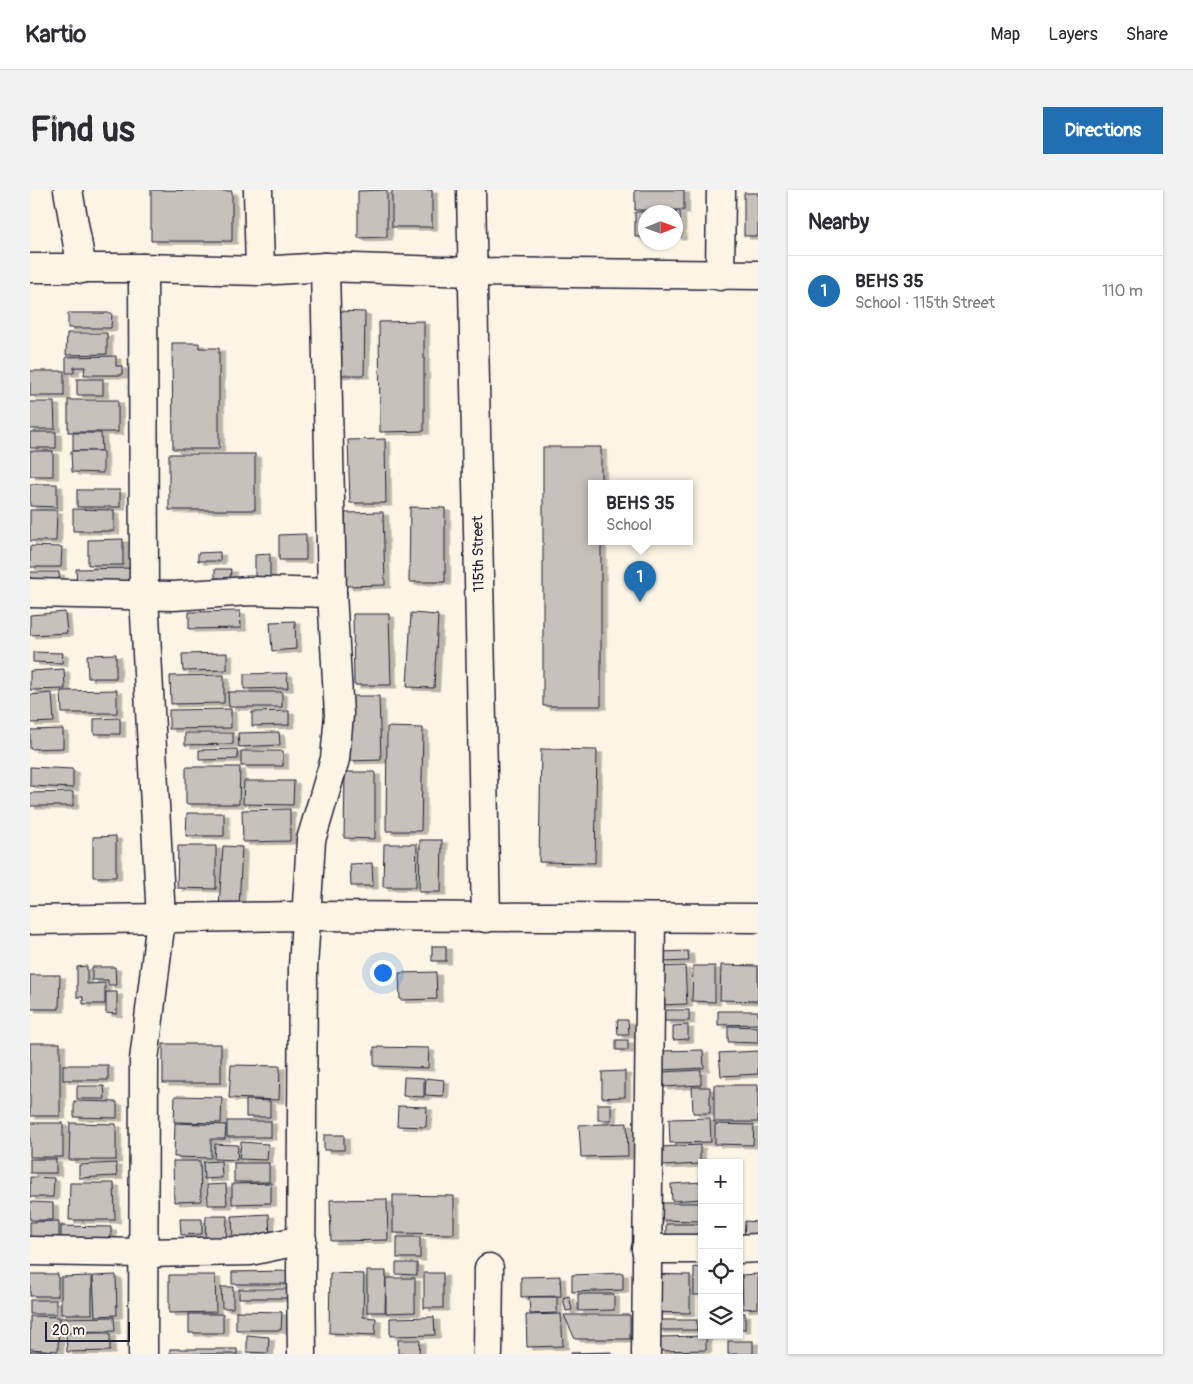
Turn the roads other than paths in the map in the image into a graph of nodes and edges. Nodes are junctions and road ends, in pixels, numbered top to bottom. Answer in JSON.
{"nodes":[{"id":1,"x":68,"y":190,"type":"edge"},
{"id":2,"x":258,"y":190,"type":"edge"},
{"id":3,"x":471,"y":190,"type":"edge"},
{"id":4,"x":721,"y":190,"type":"edge"},
{"id":5,"x":325,"y":267,"type":"junction"},
{"id":6,"x":30,"y":268,"type":"edge"},
{"id":7,"x":143,"y":268,"type":"junction"},
{"id":8,"x":82,"y":269,"type":"junction"},
{"id":9,"x":260,"y":271,"type":"junction"},
{"id":10,"x":472,"y":272,"type":"junction"},
{"id":11,"x":758,"y":275,"type":"edge"},
{"id":12,"x":720,"y":276,"type":"junction"},
{"id":13,"x":30,"y":593,"type":"edge"},
{"id":14,"x":332,"y":593,"type":"junction"},
{"id":15,"x":144,"y":596,"type":"junction"},
{"id":16,"x":305,"y":916,"type":"junction"},
{"id":17,"x":486,"y":918,"type":"junction"},
{"id":18,"x":651,"y":918,"type":"junction"},
{"id":19,"x":758,"y":918,"type":"edge"},
{"id":20,"x":160,"y":919,"type":"junction"},
{"id":21,"x":30,"y":920,"type":"edge"},
{"id":22,"x":302,"y":1240,"type":"junction"},
{"id":23,"x":758,"y":1248,"type":"edge"},
{"id":24,"x":646,"y":1249,"type":"junction"},
{"id":25,"x":698,"y":1249,"type":"edge"},
{"id":26,"x":743,"y":1249,"type":"edge"},
{"id":27,"x":30,"y":1251,"type":"edge"},
{"id":28,"x":143,"y":1253,"type":"junction"},
{"id":29,"x":489,"y":1268,"type":"dead end"},
{"id":30,"x":143,"y":1354,"type":"edge"},
{"id":31,"x":302,"y":1354,"type":"edge"},
{"id":32,"x":488,"y":1354,"type":"edge"},
{"id":33,"x":646,"y":1354,"type":"edge"}],
"edges":[{"from":1,"to":8,"type":"street"},
{"from":2,"to":9,"type":"street"},
{"from":3,"to":10,"type":"street","name":"115th Street"},
{"from":4,"to":12,"type":"street"},
{"from":5,"to":9,"type":"street"},
{"from":5,"to":10,"type":"street"},
{"from":5,"to":14,"type":"street"},
{"from":6,"to":8,"type":"street"},
{"from":7,"to":8,"type":"street"},
{"from":7,"to":9,"type":"street"},
{"from":7,"to":15,"type":"street"},
{"from":10,"to":12,"type":"street"},
{"from":10,"to":17,"type":"street","name":"115th Street"},
{"from":11,"to":12,"type":"street"},
{"from":13,"to":15,"type":"street"},
{"from":14,"to":15,"type":"street"},
{"from":14,"to":16,"type":"street"},
{"from":15,"to":20,"type":"street"},
{"from":16,"to":17,"type":"street"},
{"from":16,"to":20,"type":"street"},
{"from":16,"to":22,"type":"street"},
{"from":17,"to":18,"type":"street"},
{"from":18,"to":19,"type":"street"},
{"from":18,"to":24,"type":"street"},
{"from":20,"to":21,"type":"street"},
{"from":20,"to":28,"type":"street"},
{"from":22,"to":28,"type":"street"},
{"from":22,"to":31,"type":"street"},
{"from":23,"to":26,"type":"street"},
{"from":24,"to":25,"type":"street"},
{"from":24,"to":33,"type":"street"},
{"from":27,"to":28,"type":"street"},
{"from":28,"to":30,"type":"street"},
{"from":29,"to":32,"type":"street"}]}
